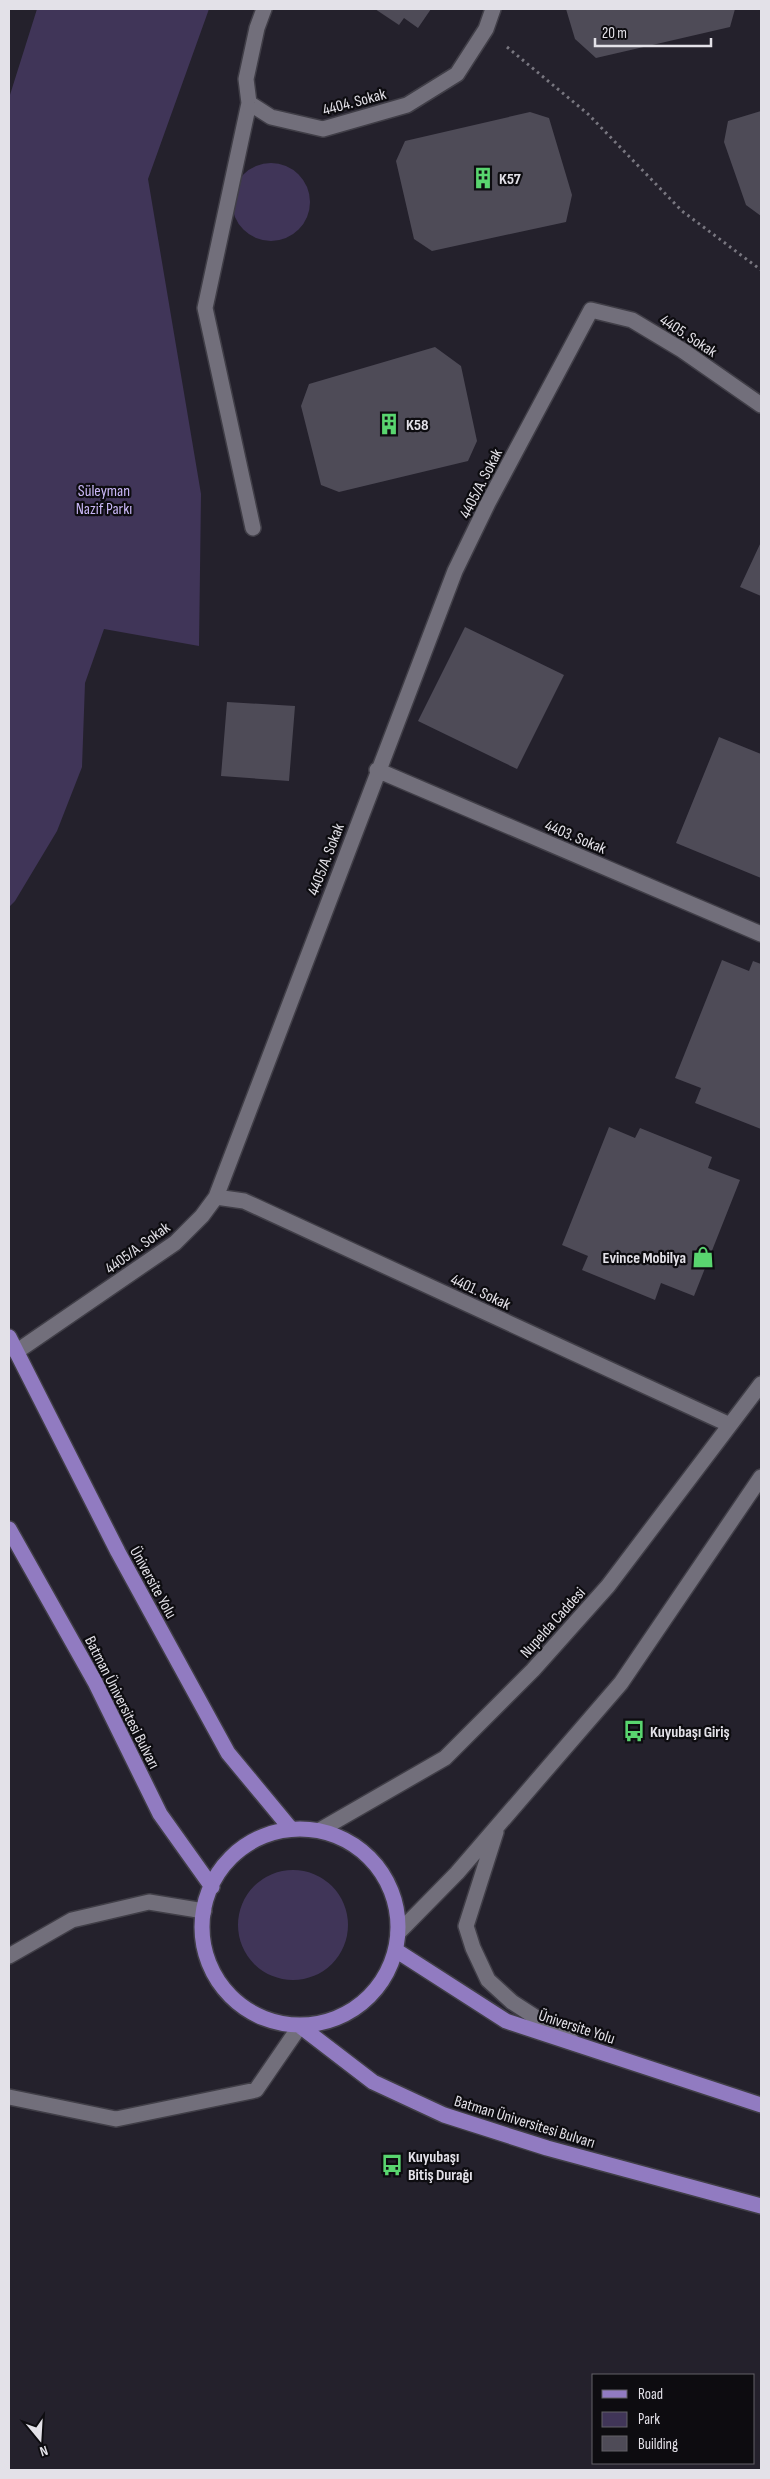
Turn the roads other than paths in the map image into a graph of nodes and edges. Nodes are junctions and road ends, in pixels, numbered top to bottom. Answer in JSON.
{"nodes":[{"id":1,"x":264,"y":9,"type":"edge"},
{"id":2,"x":493,"y":9,"type":"edge"},
{"id":3,"x":249,"y":103,"type":"junction"},
{"id":4,"x":591,"y":310,"type":"joint"},
{"id":5,"x":761,"y":405,"type":"edge"},
{"id":6,"x":253,"y":528,"type":"dead end"},
{"id":7,"x":377,"y":770,"type":"junction"},
{"id":8,"x":761,"y":934,"type":"edge"},
{"id":9,"x":216,"y":1197,"type":"junction"},
{"id":10,"x":9,"y":1337,"type":"edge"},
{"id":11,"x":16,"y":1352,"type":"junction"},
{"id":12,"x":761,"y":1384,"type":"edge"},
{"id":13,"x":730,"y":1425,"type":"junction"},
{"id":14,"x":761,"y":1477,"type":"edge"},
{"id":15,"x":9,"y":1528,"type":"edge"},
{"id":16,"x":498,"y":1826,"type":"junction"},
{"id":17,"x":292,"y":1829,"type":"junction"},
{"id":18,"x":320,"y":1830,"type":"junction"},
{"id":19,"x":212,"y":1886,"type":"junction"},
{"id":20,"x":204,"y":1911,"type":"junction"},
{"id":21,"x":398,"y":1932,"type":"junction"},
{"id":22,"x":397,"y":1951,"type":"junction"},
{"id":23,"x":9,"y":1956,"type":"edge"},
{"id":24,"x":300,"y":2026,"type":"junction"},
{"id":25,"x":578,"y":2045,"type":"junction"},
{"id":26,"x":9,"y":2097,"type":"edge"},
{"id":27,"x":761,"y":2105,"type":"edge"},
{"id":28,"x":761,"y":2206,"type":"edge"}],
"edges":[{"from":1,"to":3,"type":"street"},
{"from":2,"to":3,"type":"street","name":"4404. Sokak"},
{"from":3,"to":6,"type":"street"},
{"from":4,"to":5,"type":"street","name":"4405. Sokak"},
{"from":4,"to":7,"type":"street","name":"4405/A. Sokak"},
{"from":7,"to":8,"type":"street","name":"4403. Sokak"},
{"from":7,"to":9,"type":"street","name":"4405/A. Sokak"},
{"from":9,"to":11,"type":"street","name":"4405/A. Sokak"},
{"from":9,"to":13,"type":"street","name":"4401. Sokak"},
{"from":10,"to":11,"type":"main road","name":"Üniversite Yolu"},
{"from":11,"to":17,"type":"main road","name":"Üniversite Yolu"},
{"from":12,"to":13,"type":"street","name":"Nupelda Caddesi"},
{"from":13,"to":18,"type":"street","name":"Nupelda Caddesi"},
{"from":14,"to":16,"type":"street"},
{"from":15,"to":19,"type":"main road","name":"Batman Üniversitesi Bulvarı"},
{"from":16,"to":21,"type":"street"},
{"from":16,"to":25,"type":"street"},
{"from":17,"to":18,"type":"main road"},
{"from":17,"to":19,"type":"main road"},
{"from":18,"to":21,"type":"main road"},
{"from":19,"to":20,"type":"main road"},
{"from":20,"to":23,"type":"street"},
{"from":20,"to":24,"type":"main road"},
{"from":21,"to":22,"type":"main road"},
{"from":22,"to":24,"type":"main road"},
{"from":22,"to":25,"type":"main road","name":"Üniversite Yolu"},
{"from":24,"to":26,"type":"street"},
{"from":24,"to":28,"type":"main road","name":"Batman Üniversitesi Bulvarı"},
{"from":25,"to":27,"type":"main road","name":"Üniversite Yolu"}]}
